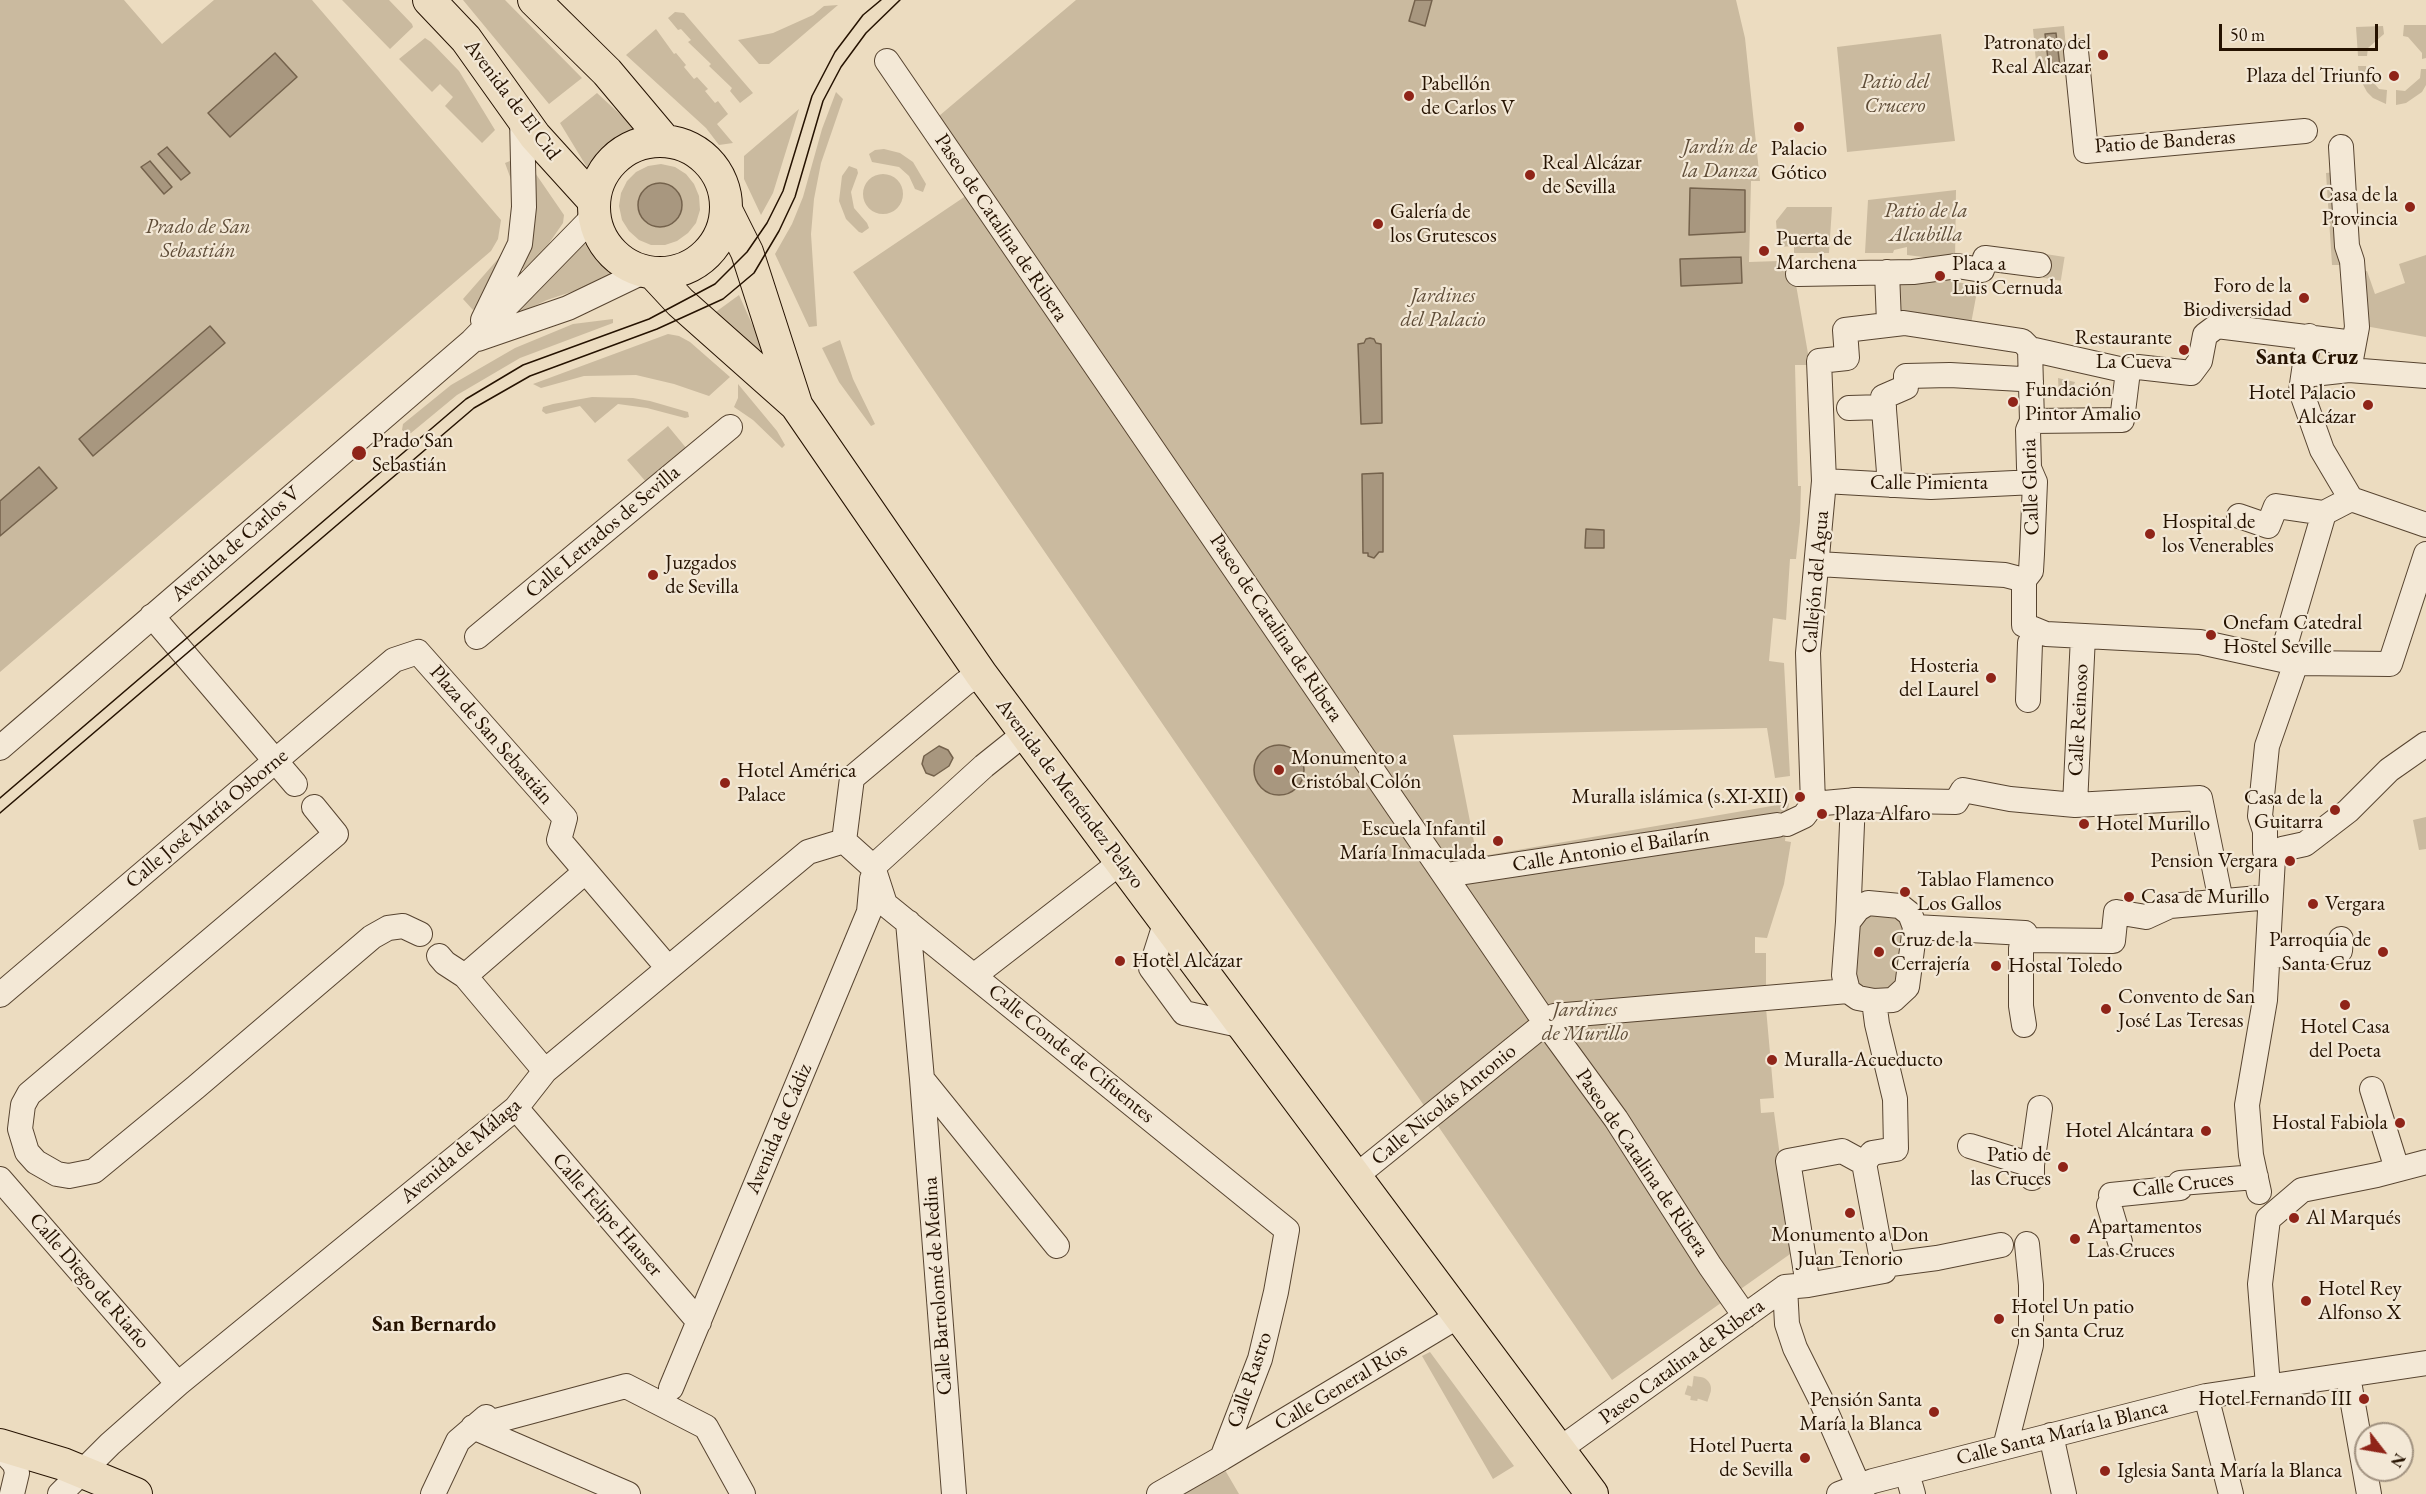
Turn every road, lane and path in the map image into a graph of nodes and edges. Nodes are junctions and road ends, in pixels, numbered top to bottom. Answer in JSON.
{"nodes":[{"id":1,"x":429,"y":0,"type":"edge"},
{"id":2,"x":534,"y":0,"type":"edge"},
{"id":3,"x":2076,"y":51,"type":"dead end"},
{"id":4,"x":887,"y":61,"type":"dead end"},
{"id":5,"x":522,"y":118,"type":"junction"},
{"id":6,"x":2305,"y":131,"type":"dead end"},
{"id":7,"x":665,"y":141,"type":"junction"},
{"id":8,"x":2341,"y":147,"type":"dead end"},
{"id":9,"x":594,"y":209,"type":"junction"},
{"id":10,"x":726,"y":212,"type":"junction"},
{"id":11,"x":2038,"y":265,"type":"tunnel mouth"},
{"id":12,"x":1887,"y":272,"type":"junction"},
{"id":13,"x":649,"y":273,"type":"junction"},
{"id":14,"x":1798,"y":274,"type":"dead end"},
{"id":15,"x":1889,"y":323,"type":"junction"},
{"id":16,"x":2356,"y":335,"type":"junction"},
{"id":17,"x":2309,"y":336,"type":"junction"},
{"id":18,"x":472,"y":341,"type":"junction"},
{"id":19,"x":2030,"y":349,"type":"junction"},
{"id":20,"x":2349,"y":370,"type":"junction"},
{"id":21,"x":2128,"y":371,"type":"junction"},
{"id":22,"x":2426,"y":376,"type":"edge"},
{"id":23,"x":2031,"y":381,"type":"junction"},
{"id":24,"x":2302,"y":383,"type":"junction"},
{"id":25,"x":796,"y":405,"type":"junction"},
{"id":26,"x":1884,"y":407,"type":"junction"},
{"id":27,"x":1849,"y":408,"type":"dead end"},
{"id":28,"x":2032,"y":421,"type":"junction"},
{"id":29,"x":730,"y":427,"type":"dead end"},
{"id":30,"x":1824,"y":481,"type":"junction"},
{"id":31,"x":2035,"y":482,"type":"junction"},
{"id":32,"x":1890,"y":485,"type":"junction"},
{"id":33,"x":2351,"y":499,"type":"junction"},
{"id":34,"x":2324,"y":513,"type":"junction"},
{"id":35,"x":2239,"y":516,"type":"dead end"},
{"id":36,"x":2426,"y":525,"type":"edge"},
{"id":37,"x":2426,"y":554,"type":"edge"},
{"id":38,"x":1818,"y":564,"type":"junction"},
{"id":39,"x":2024,"y":580,"type":"junction"},
{"id":40,"x":152,"y":616,"type":"junction"},
{"id":41,"x":2083,"y":636,"type":"junction"},
{"id":42,"x":477,"y":637,"type":"dead end"},
{"id":43,"x":2038,"y":638,"type":"junction"},
{"id":44,"x":418,"y":652,"type":"joint"},
{"id":45,"x":2288,"y":661,"type":"junction"},
{"id":46,"x":981,"y":674,"type":"junction"},
{"id":47,"x":2028,"y":700,"type":"dead end"},
{"id":48,"x":1024,"y":734,"type":"junction"},
{"id":49,"x":2426,"y":744,"type":"edge"},
{"id":50,"x":0,"y":748,"type":"edge"},
{"id":51,"x":276,"y":760,"type":"junction"},
{"id":52,"x":295,"y":784,"type":"dead end"},
{"id":53,"x":1855,"y":800,"type":"junction"},
{"id":54,"x":1813,"y":804,"type":"junction"},
{"id":55,"x":2074,"y":805,"type":"junction"},
{"id":56,"x":314,"y":807,"type":"dead end"},
{"id":57,"x":844,"y":842,"type":"junction"},
{"id":58,"x":2273,"y":858,"type":"junction"},
{"id":59,"x":1121,"y":862,"type":"junction"},
{"id":60,"x":873,"y":867,"type":"junction"},
{"id":61,"x":585,"y":872,"type":"junction"},
{"id":62,"x":1446,"y":876,"type":"junction"},
{"id":63,"x":2270,"y":897,"type":"junction"},
{"id":64,"x":2221,"y":901,"type":"junction"},
{"id":65,"x":908,"y":922,"type":"junction"},
{"id":66,"x":1848,"y":922,"type":"junction"},
{"id":67,"x":1915,"y":927,"type":"junction"},
{"id":68,"x":420,"y":934,"type":"dead end"},
{"id":69,"x":2341,"y":939,"type":"dead end"},
{"id":70,"x":2025,"y":940,"type":"junction"},
{"id":71,"x":439,"y":956,"type":"dead end"},
{"id":72,"x":2268,"y":956,"type":"junction"},
{"id":73,"x":668,"y":968,"type":"junction"},
{"id":74,"x":975,"y":975,"type":"junction"},
{"id":75,"x":465,"y":976,"type":"junction"},
{"id":76,"x":1848,"y":991,"type":"junction"},
{"id":77,"x":0,"y":995,"type":"edge"},
{"id":78,"x":1874,"y":1001,"type":"junction"},
{"id":79,"x":1546,"y":1023,"type":"junction"},
{"id":80,"x":2024,"y":1025,"type":"dead end"},
{"id":81,"x":545,"y":1071,"type":"junction"},
{"id":82,"x":922,"y":1079,"type":"junction"},
{"id":83,"x":2372,"y":1089,"type":"dead end"},
{"id":84,"x":516,"y":1108,"type":"junction"},
{"id":85,"x":2040,"y":1108,"type":"dead end"},
{"id":86,"x":1970,"y":1146,"type":"dead end"},
{"id":87,"x":2426,"y":1162,"type":"edge"},
{"id":88,"x":1864,"y":1163,"type":"junction"},
{"id":89,"x":2397,"y":1169,"type":"junction"},
{"id":90,"x":1356,"y":1176,"type":"junction"},
{"id":91,"x":0,"y":1179,"type":"edge"},
{"id":92,"x":1287,"y":1230,"type":"joint"},
{"id":93,"x":2120,"y":1242,"type":"dead end"},
{"id":94,"x":2027,"y":1244,"type":"dead end"},
{"id":95,"x":2001,"y":1245,"type":"dead end"},
{"id":96,"x":1057,"y":1246,"type":"dead end"},
{"id":97,"x":1883,"y":1264,"type":"junction"},
{"id":98,"x":1797,"y":1286,"type":"junction"},
{"id":99,"x":1460,"y":1315,"type":"junction"},
{"id":100,"x":1745,"y":1316,"type":"junction"},
{"id":101,"x":699,"y":1322,"type":"junction"},
{"id":102,"x":2426,"y":1363,"type":"edge"},
{"id":103,"x":2348,"y":1376,"type":"junction"},
{"id":104,"x":178,"y":1384,"type":"junction"},
{"id":105,"x":626,"y":1386,"type":"junction"},
{"id":106,"x":2268,"y":1386,"type":"junction"},
{"id":107,"x":671,"y":1388,"type":"junction"},
{"id":108,"x":2206,"y":1396,"type":"junction"},
{"id":109,"x":473,"y":1427,"type":"junction"},
{"id":110,"x":706,"y":1427,"type":"junction"},
{"id":111,"x":2051,"y":1435,"type":"junction"},
{"id":112,"x":0,"y":1447,"type":"edge"},
{"id":113,"x":2005,"y":1447,"type":"junction"},
{"id":114,"x":1222,"y":1458,"type":"junction"},
{"id":115,"x":84,"y":1472,"type":"junction"},
{"id":116,"x":1577,"y":1472,"type":"edge"},
{"id":117,"x":1910,"y":1483,"type":"edge"},
{"id":118,"x":1853,"y":1492,"type":"edge"},
{"id":119,"x":12,"y":1494,"type":"edge"},
{"id":120,"x":60,"y":1494,"type":"edge"},
{"id":121,"x":136,"y":1494,"type":"edge"},
{"id":122,"x":433,"y":1494,"type":"edge"},
{"id":123,"x":627,"y":1494,"type":"edge"},
{"id":124,"x":743,"y":1494,"type":"edge"},
{"id":125,"x":753,"y":1494,"type":"edge"},
{"id":126,"x":954,"y":1494,"type":"edge"},
{"id":127,"x":1159,"y":1494,"type":"edge"},
{"id":128,"x":2064,"y":1494,"type":"edge"},
{"id":129,"x":2231,"y":1494,"type":"edge"},
{"id":130,"x":2369,"y":1494,"type":"edge"}],
"edges":[{"from":1,"to":5,"type":"main road","name":"Avenida de El Cid"},
{"from":2,"to":7,"type":"main road"},
{"from":3,"to":6,"type":"street","name":"Patio de Banderas"},
{"from":4,"to":62,"type":"street","name":"Paseo de Catalina de Ribera"},
{"from":5,"to":9,"type":"main road","name":"Avenida de El Cid"},
{"from":5,"to":18,"type":"street"},
{"from":7,"to":9,"type":"main road"},
{"from":7,"to":10,"type":"main road"},
{"from":8,"to":16,"type":"street"},
{"from":9,"to":13,"type":"main road"},
{"from":9,"to":18,"type":"street","name":"Avenida de Carlos V"},
{"from":10,"to":13,"type":"main road"},
{"from":10,"to":25,"type":"main road"},
{"from":11,"to":12,"type":"street"},
{"from":12,"to":14,"type":"street"},
{"from":12,"to":15,"type":"street"},
{"from":13,"to":18,"type":"street"},
{"from":13,"to":25,"type":"main road"},
{"from":15,"to":19,"type":"street"},
{"from":15,"to":30,"type":"street","name":"Callejón del Agua"},
{"from":16,"to":17,"type":"street"},
{"from":16,"to":20,"type":"street"},
{"from":17,"to":21,"type":"street"},
{"from":17,"to":24,"type":"street"},
{"from":18,"to":40,"type":"street","name":"Avenida de Carlos V"},
{"from":19,"to":21,"type":"street"},
{"from":19,"to":23,"type":"street","name":"Calle Gloria"},
{"from":20,"to":22,"type":"street"},
{"from":20,"to":24,"type":"street"},
{"from":21,"to":28,"type":"street"},
{"from":23,"to":26,"type":"street"},
{"from":23,"to":28,"type":"street","name":"Calle Gloria"},
{"from":24,"to":33,"type":"street"},
{"from":25,"to":46,"type":"main road","name":"Avenida de Menéndez Pelayo"},
{"from":26,"to":27,"type":"street"},
{"from":26,"to":32,"type":"street"},
{"from":28,"to":31,"type":"street","name":"Calle Gloria"},
{"from":29,"to":42,"type":"street","name":"Calle Letrados de Sevilla"},
{"from":30,"to":32,"type":"street","name":"Calle Pimienta"},
{"from":30,"to":38,"type":"street","name":"Callejón del Agua"},
{"from":31,"to":32,"type":"street","name":"Calle Pimienta"},
{"from":31,"to":39,"type":"street","name":"Calle Gloria"},
{"from":33,"to":34,"type":"street"},
{"from":33,"to":36,"type":"street"},
{"from":34,"to":35,"type":"street"},
{"from":34,"to":45,"type":"street"},
{"from":37,"to":45,"type":"street"},
{"from":38,"to":39,"type":"street"},
{"from":38,"to":54,"type":"street","name":"Callejón del Agua"},
{"from":39,"to":43,"type":"street","name":"Calle Gloria"},
{"from":40,"to":50,"type":"street","name":"Avenida de Carlos V"},
{"from":40,"to":51,"type":"street"},
{"from":41,"to":43,"type":"street"},
{"from":41,"to":45,"type":"street"},
{"from":41,"to":55,"type":"street","name":"Calle Reinoso"},
{"from":43,"to":47,"type":"street"},
{"from":44,"to":51,"type":"street","name":"Calle José María Osborne"},
{"from":44,"to":61,"type":"street","name":"Plaza de San Sebastián"},
{"from":45,"to":58,"type":"street"},
{"from":46,"to":48,"type":"main road","name":"Avenida de Menéndez Pelayo"},
{"from":46,"to":57,"type":"street"},
{"from":48,"to":59,"type":"main road","name":"Avenida de Menéndez Pelayo"},
{"from":48,"to":60,"type":"street"},
{"from":49,"to":58,"type":"street"},
{"from":51,"to":52,"type":"street"},
{"from":51,"to":77,"type":"street","name":"Calle José María Osborne"},
{"from":53,"to":54,"type":"street"},
{"from":53,"to":55,"type":"street"},
{"from":53,"to":66,"type":"street"},
{"from":54,"to":62,"type":"street","name":"Calle Antonio el Bailarín"},
{"from":55,"to":64,"type":"street"},
{"from":56,"to":68,"type":"street"},
{"from":57,"to":60,"type":"street"},
{"from":57,"to":73,"type":"street","name":"Avenida de Málaga"},
{"from":58,"to":63,"type":"street"},
{"from":59,"to":74,"type":"street"},
{"from":59,"to":90,"type":"main road","name":"Avenida de Menéndez Pelayo"},
{"from":60,"to":65,"type":"street","name":"Calle Conde de Cifuentes"},
{"from":60,"to":101,"type":"street","name":"Avenida de Cádiz"},
{"from":61,"to":73,"type":"street"},
{"from":61,"to":75,"type":"street"},
{"from":62,"to":79,"type":"street","name":"Paseo de Catalina de Ribera"},
{"from":63,"to":64,"type":"street"},
{"from":63,"to":72,"type":"street"},
{"from":64,"to":70,"type":"street"},
{"from":65,"to":74,"type":"street","name":"Calle Conde de Cifuentes"},
{"from":65,"to":82,"type":"street","name":"Calle Bartolomé de Medina"},
{"from":66,"to":67,"type":"street"},
{"from":66,"to":76,"type":"street"},
{"from":67,"to":70,"type":"street"},
{"from":67,"to":78,"type":"street"},
{"from":69,"to":72,"type":"street"},
{"from":70,"to":80,"type":"street"},
{"from":71,"to":75,"type":"street"},
{"from":72,"to":93,"type":"street","name":"Calle Cruces"},
{"from":73,"to":81,"type":"street","name":"Avenida de Málaga"},
{"from":74,"to":92,"type":"street","name":"Calle Conde de Cifuentes"},
{"from":75,"to":81,"type":"street"},
{"from":76,"to":78,"type":"street"},
{"from":76,"to":79,"type":"street","name":"Calle Nicolás Antonio"},
{"from":78,"to":88,"type":"street"},
{"from":79,"to":90,"type":"street","name":"Calle Nicolás Antonio"},
{"from":79,"to":100,"type":"street","name":"Paseo de Catalina de Ribera"},
{"from":81,"to":84,"type":"street","name":"Avenida de Málaga"},
{"from":82,"to":96,"type":"street"},
{"from":82,"to":126,"type":"street","name":"Calle Bartolomé de Medina"},
{"from":83,"to":89,"type":"street"},
{"from":84,"to":101,"type":"street","name":"Calle Felipe Hauser"},
{"from":84,"to":104,"type":"street","name":"Avenida de Málaga"},
{"from":85,"to":86,"type":"street"},
{"from":87,"to":89,"type":"street"},
{"from":88,"to":97,"type":"street"},
{"from":88,"to":98,"type":"street"},
{"from":89,"to":106,"type":"street"},
{"from":90,"to":99,"type":"main road","name":"Avenida de Menéndez Pelayo"},
{"from":91,"to":104,"type":"street","name":"Calle Diego de Riaño"},
{"from":92,"to":114,"type":"street","name":"Calle Rastro"},
{"from":94,"to":113,"type":"street"},
{"from":95,"to":97,"type":"street"},
{"from":97,"to":98,"type":"street"},
{"from":98,"to":100,"type":"street","name":"Paseo Catalina de Ribera"},
{"from":98,"to":118,"type":"street"},
{"from":99,"to":114,"type":"street","name":"Calle General Ríos"},
{"from":99,"to":116,"type":"main road"},
{"from":100,"to":116,"type":"street","name":"Paseo Catalina de Ribera"},
{"from":101,"to":107,"type":"street","name":"Avenida de Cádiz"},
{"from":102,"to":103,"type":"street","name":"Calle Santa María la Blanca"},
{"from":103,"to":106,"type":"street","name":"Calle Santa María la Blanca"},
{"from":103,"to":130,"type":"street"},
{"from":104,"to":115,"type":"street","name":"Avenida de Málaga"},
{"from":105,"to":107,"type":"street"},
{"from":105,"to":109,"type":"street"},
{"from":105,"to":110,"type":"street"},
{"from":106,"to":108,"type":"street","name":"Calle Santa María la Blanca"},
{"from":107,"to":110,"type":"street"},
{"from":108,"to":111,"type":"street","name":"Calle Santa María la Blanca"},
{"from":108,"to":129,"type":"street"},
{"from":109,"to":122,"type":"street"},
{"from":109,"to":123,"type":"street"},
{"from":110,"to":124,"type":"street"},
{"from":110,"to":125,"type":"street"},
{"from":111,"to":113,"type":"street","name":"Calle Santa María la Blanca"},
{"from":111,"to":128,"type":"street"},
{"from":112,"to":115,"type":"main road"},
{"from":112,"to":119,"type":"street"},
{"from":113,"to":117,"type":"street","name":"Calle Santa María la Blanca"},
{"from":114,"to":127,"type":"street"},
{"from":115,"to":120,"type":"street","name":"Avenida de Málaga"},
{"from":115,"to":121,"type":"main road"},
{"from":117,"to":118,"type":"street","name":"Calle Santa María la Blanca"}]}
